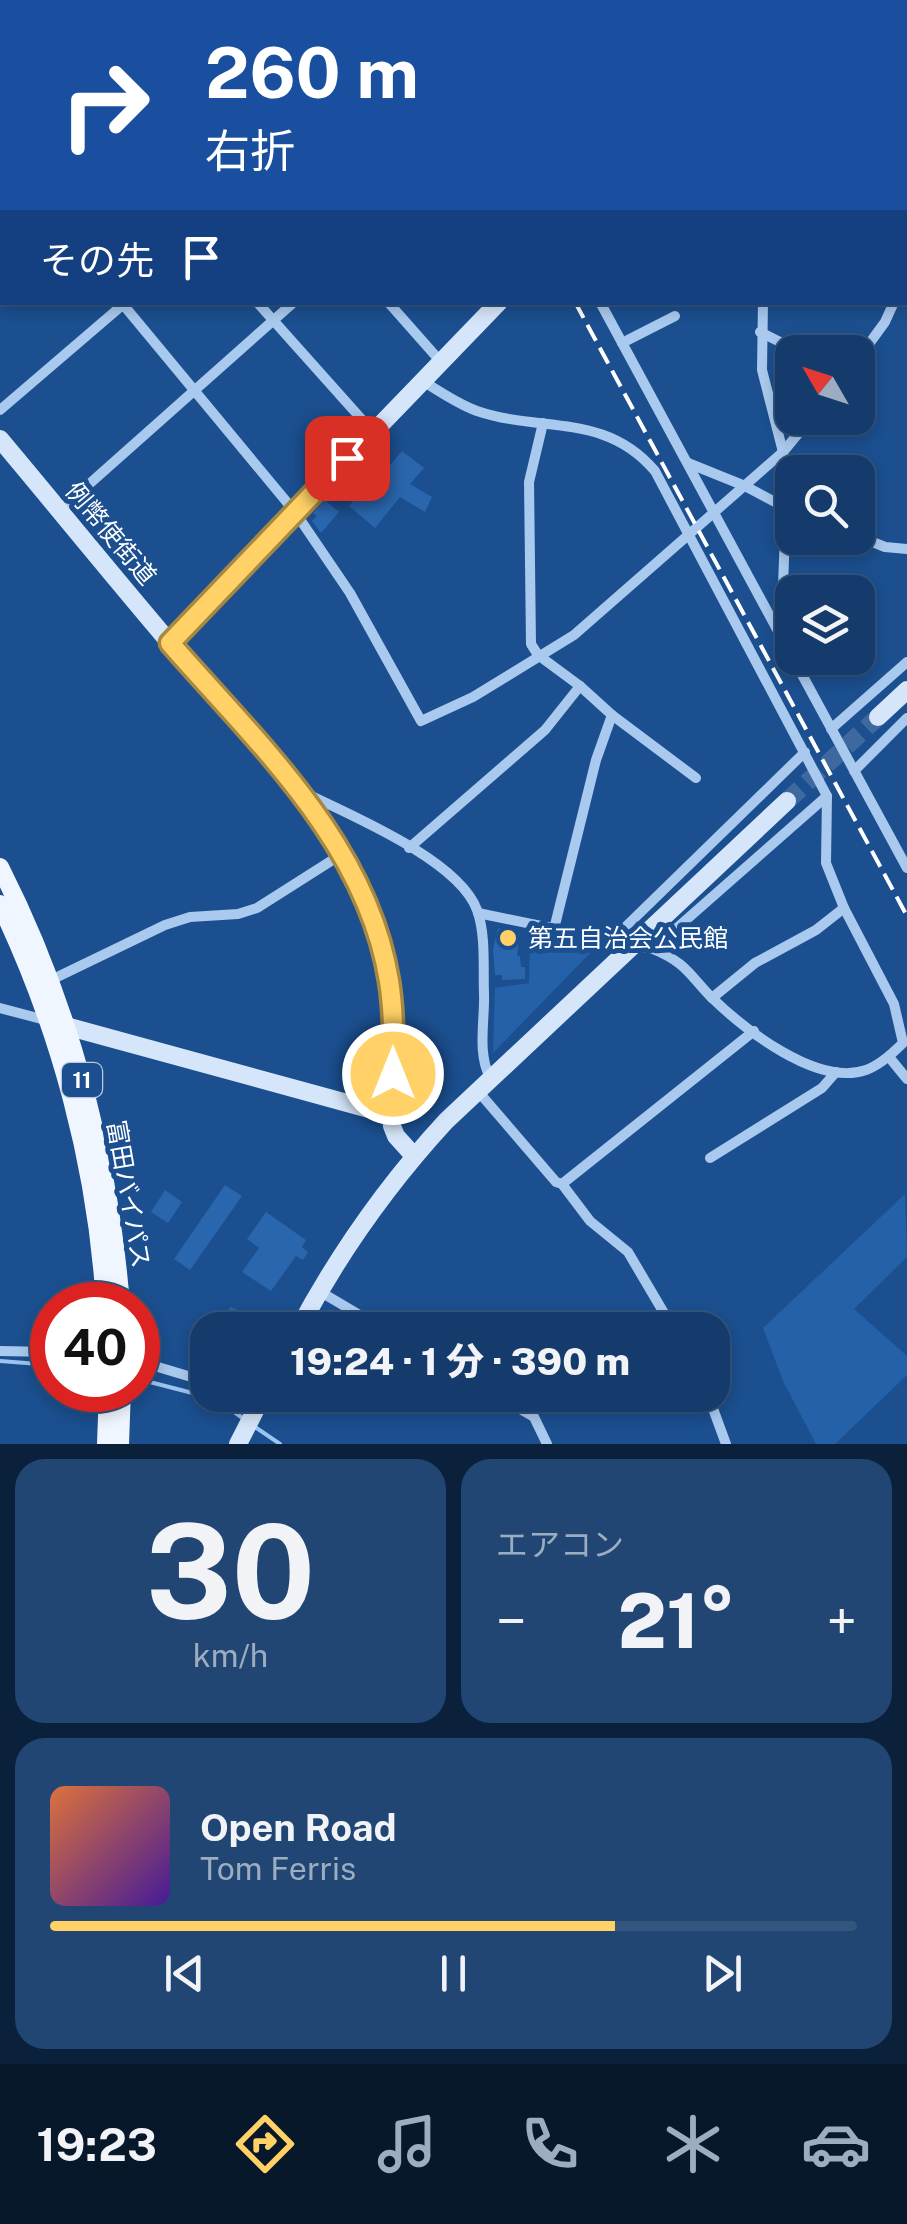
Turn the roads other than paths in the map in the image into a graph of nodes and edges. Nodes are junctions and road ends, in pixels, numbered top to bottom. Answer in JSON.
{"nodes":[{"id":1,"x":122,"y":305,"type":"edge"},
{"id":2,"x":126,"y":305,"type":"edge"},
{"id":3,"x":260,"y":305,"type":"edge"},
{"id":4,"x":291,"y":305,"type":"edge"},
{"id":5,"x":391,"y":305,"type":"edge"},
{"id":6,"x":496,"y":305,"type":"edge"},
{"id":7,"x":602,"y":305,"type":"edge"},
{"id":8,"x":763,"y":305,"type":"edge"},
{"id":9,"x":893,"y":305,"type":"edge"},
{"id":10,"x":675,"y":316,"type":"dead end"},
{"id":11,"x":273,"y":321,"type":"junction"},
{"id":12,"x":760,"y":332,"type":"junction"},
{"id":13,"x":875,"y":337,"type":"edge"},
{"id":14,"x":775,"y":340,"type":"edge"},
{"id":15,"x":622,"y":342,"type":"junction"},
{"id":16,"x":441,"y":362,"type":"junction"},
{"id":17,"x":423,"y":381,"type":"junction"},
{"id":18,"x":194,"y":390,"type":"junction"},
{"id":19,"x":0,"y":410,"type":"edge"},
{"id":20,"x":543,"y":422,"type":"junction"},
{"id":21,"x":373,"y":432,"type":"junction"},
{"id":22,"x":797,"y":435,"type":"edge"},
{"id":23,"x":0,"y":439,"type":"edge"},
{"id":24,"x":783,"y":452,"type":"junction"},
{"id":25,"x":783,"y":455,"type":"edge"},
{"id":26,"x":687,"y":462,"type":"junction"},
{"id":27,"x":745,"y":486,"type":"junction"},
{"id":28,"x":775,"y":502,"type":"edge"},
{"id":29,"x":60,"y":510,"type":"junction"},
{"id":30,"x":294,"y":512,"type":"junction"},
{"id":31,"x":714,"y":512,"type":"junction"},
{"id":32,"x":689,"y":534,"type":"junction"},
{"id":33,"x":875,"y":544,"type":"edge"},
{"id":34,"x":907,"y":549,"type":"edge"},
{"id":35,"x":775,"y":625,"type":"edge"},
{"id":36,"x":170,"y":643,"type":"junction"},
{"id":37,"x":538,"y":655,"type":"junction"},
{"id":38,"x":907,"y":662,"type":"edge"},
{"id":39,"x":802,"y":675,"type":"edge"},
{"id":40,"x":580,"y":686,"type":"junction"},
{"id":41,"x":907,"y":690,"type":"edge"},
{"id":42,"x":612,"y":715,"type":"junction"},
{"id":43,"x":878,"y":717,"type":"tunnel mouth"},
{"id":44,"x":907,"y":718,"type":"edge"},
{"id":45,"x":832,"y":729,"type":"junction"},
{"id":46,"x":805,"y":752,"type":"junction"},
{"id":47,"x":854,"y":771,"type":"junction"},
{"id":48,"x":696,"y":778,"type":"dead end"},
{"id":49,"x":298,"y":789,"type":"junction"},
{"id":50,"x":827,"y":796,"type":"junction"},
{"id":51,"x":788,"y":801,"type":"tunnel mouth"},
{"id":52,"x":410,"y":848,"type":"junction"},
{"id":53,"x":342,"y":854,"type":"junction"},
{"id":54,"x":0,"y":867,"type":"edge"},
{"id":55,"x":907,"y":868,"type":"edge"},
{"id":56,"x":0,"y":904,"type":"edge"},
{"id":57,"x":844,"y":908,"type":"junction"},
{"id":58,"x":478,"y":913,"type":"junction"},
{"id":59,"x":554,"y":929,"type":"junction"},
{"id":60,"x":610,"y":942,"type":"junction"},
{"id":61,"x":632,"y":946,"type":"junction"},
{"id":62,"x":653,"y":950,"type":"junction"},
{"id":63,"x":51,"y":980,"type":"junction"},
{"id":64,"x":712,"y":998,"type":"junction"},
{"id":65,"x":0,"y":1008,"type":"edge"},
{"id":66,"x":58,"y":1024,"type":"junction"},
{"id":67,"x":754,"y":1030,"type":"junction"},
{"id":68,"x":905,"y":1042,"type":"edge"},
{"id":69,"x":889,"y":1057,"type":"junction"},
{"id":70,"x":836,"y":1072,"type":"junction"},
{"id":71,"x":907,"y":1079,"type":"edge"},
{"id":72,"x":483,"y":1083,"type":"junction"},
{"id":73,"x":391,"y":1115,"type":"junction"},
{"id":74,"x":414,"y":1156,"type":"junction"},
{"id":75,"x":710,"y":1158,"type":"dead end"},
{"id":76,"x":562,"y":1184,"type":"junction"},
{"id":77,"x":104,"y":1282,"type":"edge"},
{"id":78,"x":118,"y":1282,"type":"edge"},
{"id":79,"x":319,"y":1292,"type":"junction"},
{"id":80,"x":308,"y":1312,"type":"edge"},
{"id":81,"x":353,"y":1312,"type":"edge"},
{"id":82,"x":663,"y":1312,"type":"edge"},
{"id":83,"x":0,"y":1351,"type":"edge"},
{"id":84,"x":30,"y":1352,"type":"edge"},
{"id":85,"x":160,"y":1368,"type":"edge"},
{"id":86,"x":190,"y":1377,"type":"edge"},
{"id":87,"x":107,"y":1412,"type":"edge"},
{"id":88,"x":121,"y":1412,"type":"edge"},
{"id":89,"x":250,"y":1412,"type":"edge"},
{"id":90,"x":525,"y":1412,"type":"edge"},
{"id":91,"x":714,"y":1412,"type":"edge"},
{"id":92,"x":106,"y":1444,"type":"edge"},
{"id":93,"x":120,"y":1444,"type":"edge"},
{"id":94,"x":238,"y":1444,"type":"edge"},
{"id":95,"x":548,"y":1444,"type":"edge"},
{"id":96,"x":726,"y":1444,"type":"edge"}],
"edges":[{"from":1,"to":19,"type":"street"},
{"from":2,"to":18,"type":"street"},
{"from":3,"to":11,"type":"street"},
{"from":4,"to":11,"type":"street"},
{"from":5,"to":16,"type":"street"},
{"from":6,"to":16,"type":"street"},
{"from":7,"to":15,"type":"street"},
{"from":8,"to":12,"type":"street"},
{"from":9,"to":13,"type":"street"},
{"from":10,"to":15,"type":"street"},
{"from":11,"to":18,"type":"street"},
{"from":11,"to":21,"type":"street"},
{"from":12,"to":14,"type":"street"},
{"from":12,"to":24,"type":"street"},
{"from":15,"to":26,"type":"street"},
{"from":16,"to":17,"type":"street"},
{"from":17,"to":20,"type":"street"},
{"from":17,"to":21,"type":"street"},
{"from":18,"to":29,"type":"street"},
{"from":18,"to":30,"type":"street"},
{"from":20,"to":32,"type":"street"},
{"from":20,"to":37,"type":"street"},
{"from":21,"to":30,"type":"street"},
{"from":22,"to":24,"type":"street"},
{"from":23,"to":29,"type":"street","name":"例幣使街道"},
{"from":24,"to":25,"type":"street"},
{"from":24,"to":27,"type":"street"},
{"from":26,"to":27,"type":"street"},
{"from":26,"to":31,"type":"street"},
{"from":27,"to":28,"type":"street"},
{"from":27,"to":31,"type":"street"},
{"from":29,"to":36,"type":"street","name":"例幣使街道"},
{"from":30,"to":36,"type":"street"},
{"from":30,"to":37,"type":"street"},
{"from":31,"to":32,"type":"street"},
{"from":31,"to":35,"type":"street"},
{"from":32,"to":37,"type":"street"},
{"from":32,"to":46,"type":"street"},
{"from":33,"to":34,"type":"street"},
{"from":36,"to":49,"type":"street","name":"例幣使街道"},
{"from":37,"to":40,"type":"street"},
{"from":38,"to":45,"type":"street"},
{"from":39,"to":45,"type":"street"},
{"from":40,"to":42,"type":"street"},
{"from":40,"to":52,"type":"street"},
{"from":41,"to":43,"type":"street"},
{"from":42,"to":48,"type":"street"},
{"from":42,"to":59,"type":"street"},
{"from":44,"to":47,"type":"street"},
{"from":45,"to":47,"type":"street"},
{"from":46,"to":50,"type":"street"},
{"from":46,"to":60,"type":"street"},
{"from":47,"to":55,"type":"street"},
{"from":49,"to":52,"type":"street"},
{"from":49,"to":53,"type":"street","name":"例幣使街道"},
{"from":50,"to":57,"type":"street"},
{"from":50,"to":62,"type":"street"},
{"from":51,"to":61,"type":"street"},
{"from":52,"to":58,"type":"street"},
{"from":53,"to":63,"type":"street"},
{"from":53,"to":73,"type":"street","name":"例幣使街道"},
{"from":54,"to":63,"type":"main road","name":"富田バイパス","number":"11"},
{"from":56,"to":66,"type":"main road","name":"富田バイパス","number":"11"},
{"from":57,"to":64,"type":"street"},
{"from":57,"to":68,"type":"street"},
{"from":58,"to":59,"type":"street"},
{"from":58,"to":72,"type":"street"},
{"from":59,"to":60,"type":"street"},
{"from":60,"to":61,"type":"street"},
{"from":61,"to":62,"type":"street"},
{"from":61,"to":72,"type":"street"},
{"from":62,"to":64,"type":"street"},
{"from":63,"to":66,"type":"main road","name":"富田バイパス","number":"11"},
{"from":64,"to":67,"type":"street"},
{"from":65,"to":66,"type":"street"},
{"from":66,"to":73,"type":"street"},
{"from":66,"to":77,"type":"main road","name":"富田バイパス","number":"11"},
{"from":66,"to":78,"type":"main road","name":"富田バイパス","number":"11"},
{"from":67,"to":70,"type":"street"},
{"from":67,"to":76,"type":"street"},
{"from":68,"to":69,"type":"street"},
{"from":69,"to":70,"type":"street"},
{"from":69,"to":71,"type":"street"},
{"from":70,"to":75,"type":"street"},
{"from":72,"to":74,"type":"street"},
{"from":72,"to":76,"type":"street"},
{"from":73,"to":74,"type":"street"},
{"from":74,"to":79,"type":"street"},
{"from":76,"to":82,"type":"street"},
{"from":79,"to":80,"type":"street"},
{"from":79,"to":81,"type":"street"},
{"from":83,"to":84,"type":"street"},
{"from":85,"to":86,"type":"street"},
{"from":87,"to":92,"type":"main road"},
{"from":88,"to":93,"type":"main road"},
{"from":89,"to":94,"type":"street"},
{"from":90,"to":95,"type":"street"},
{"from":91,"to":96,"type":"street"}]}
